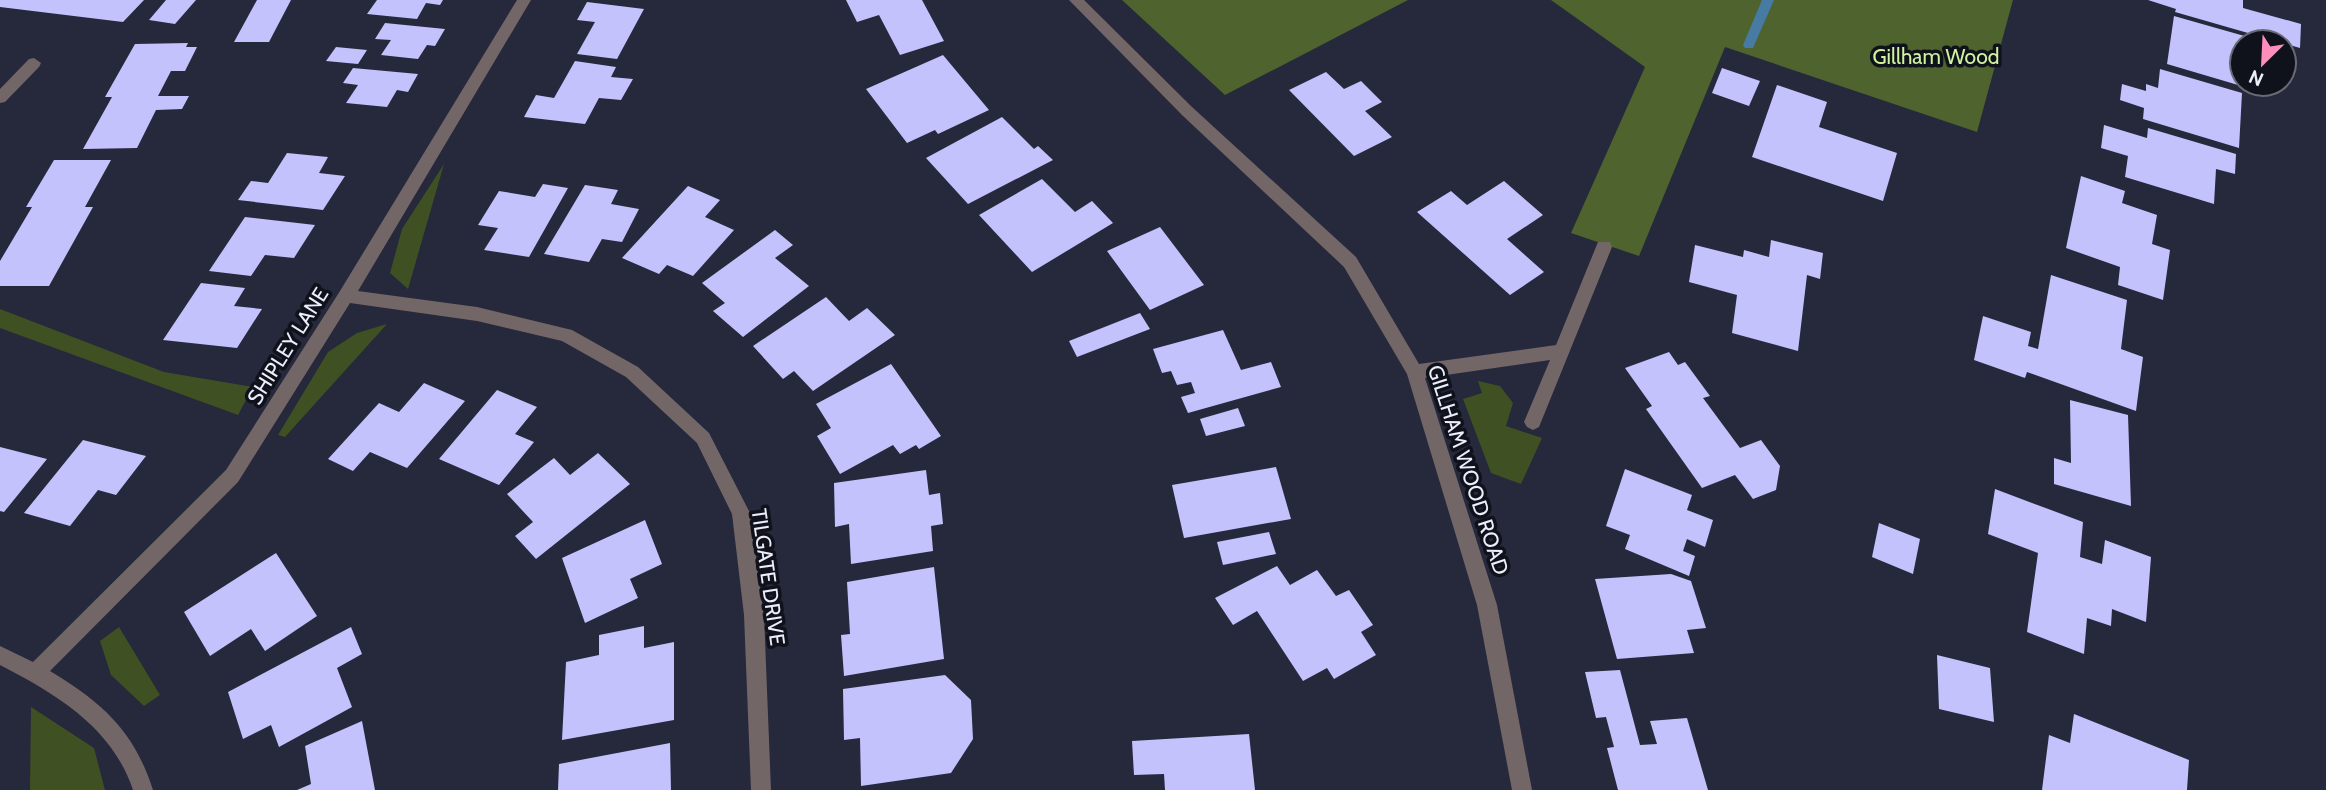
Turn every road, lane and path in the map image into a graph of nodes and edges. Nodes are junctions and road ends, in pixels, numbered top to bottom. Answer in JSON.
{"nodes":[{"id":1,"x":524,"y":0,"type":"edge"},
{"id":2,"x":1076,"y":0,"type":"edge"},
{"id":3,"x":34,"y":63,"type":"dead end"},
{"id":4,"x":0,"y":98,"type":"edge"},
{"id":5,"x":1604,"y":247,"type":"dead end"},
{"id":6,"x":346,"y":296,"type":"junction"},
{"id":7,"x":1562,"y":351,"type":"junction"},
{"id":8,"x":1415,"y":372,"type":"junction"},
{"id":9,"x":1533,"y":422,"type":"dead end"},
{"id":10,"x":0,"y":655,"type":"edge"},
{"id":11,"x":36,"y":673,"type":"junction"},
{"id":12,"x":143,"y":790,"type":"edge"},
{"id":13,"x":761,"y":790,"type":"edge"},
{"id":14,"x":1522,"y":790,"type":"edge"}],
"edges":[{"from":1,"to":6,"type":"street","name":"SHIPLEY LANE"},
{"from":2,"to":8,"type":"street","name":"GILLHAM WOOD ROAD"},
{"from":3,"to":4,"type":"street"},
{"from":5,"to":7,"type":"street"},
{"from":6,"to":11,"type":"street","name":"SHIPLEY LANE"},
{"from":6,"to":13,"type":"street","name":"TILGATE DRIVE"},
{"from":7,"to":8,"type":"street"},
{"from":7,"to":9,"type":"street"},
{"from":8,"to":14,"type":"street","name":"GILLHAM WOOD ROAD"},
{"from":10,"to":11,"type":"street"},
{"from":11,"to":12,"type":"street"}]}
